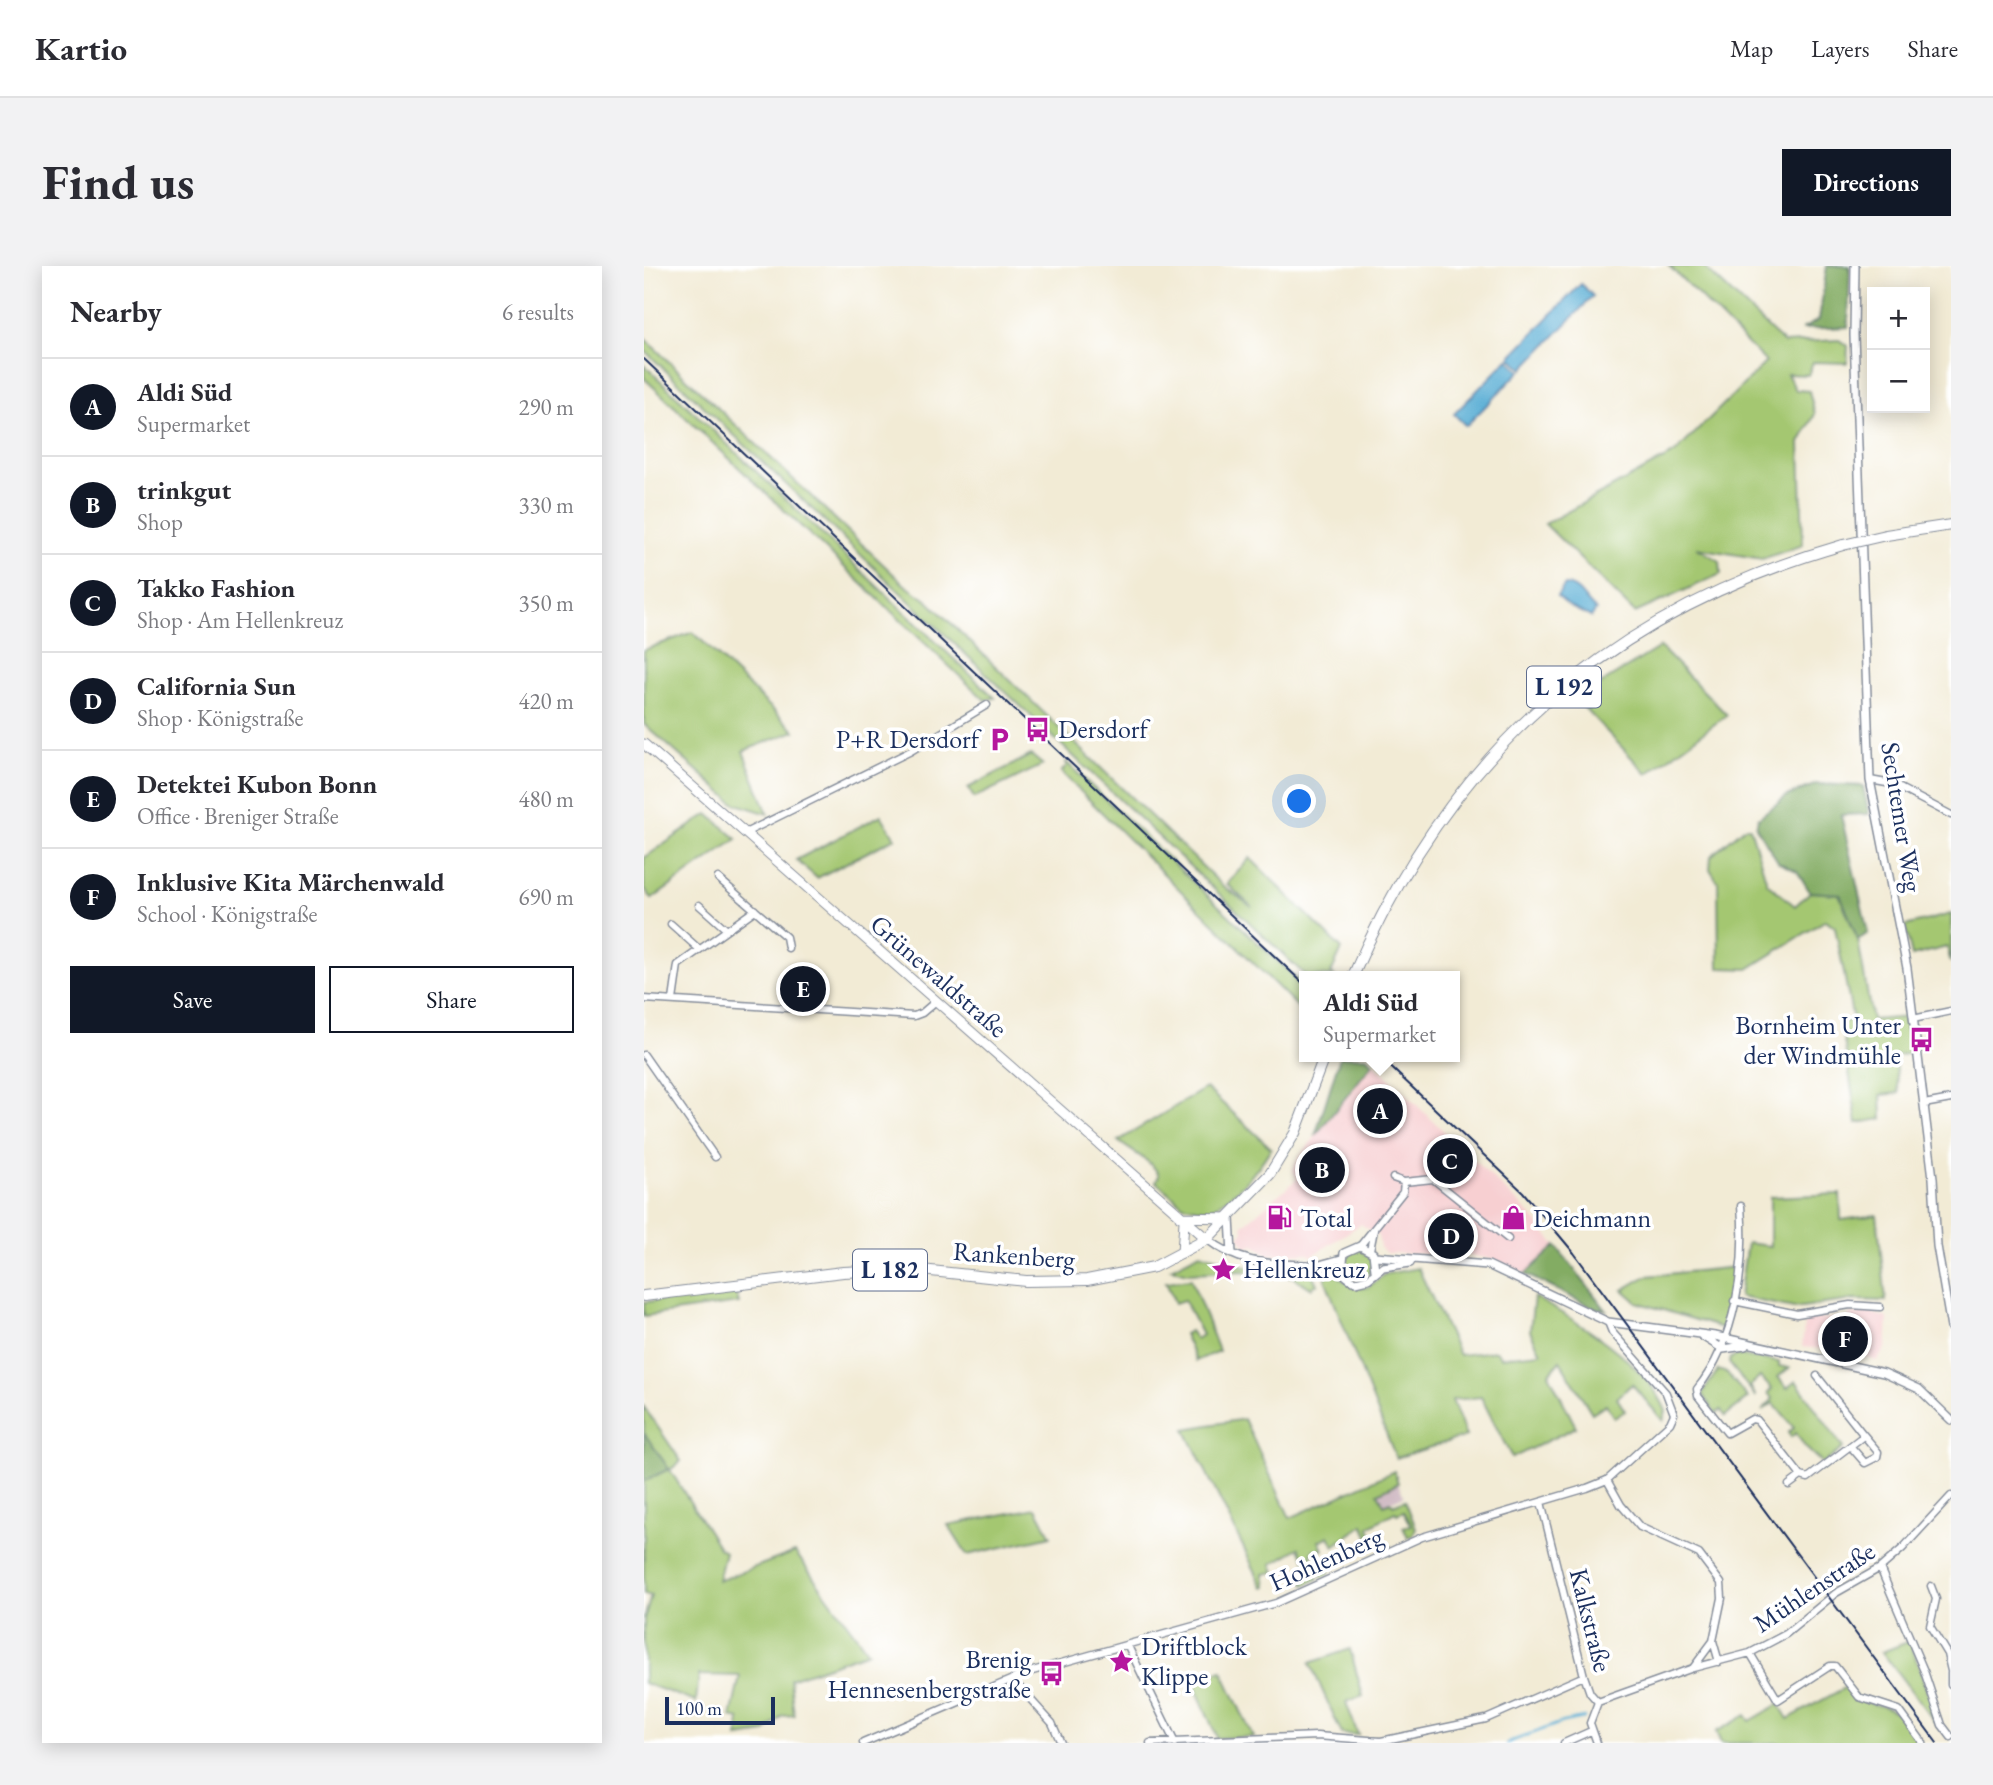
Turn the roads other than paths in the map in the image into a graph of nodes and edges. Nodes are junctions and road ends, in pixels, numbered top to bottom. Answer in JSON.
{"nodes":[{"id":1,"x":1855,"y":266,"type":"edge"},
{"id":2,"x":1951,"y":525,"type":"edge"},
{"id":3,"x":987,"y":705,"type":"dead end"},
{"id":4,"x":644,"y":744,"type":"edge"},
{"id":5,"x":1870,"y":780,"type":"junction"},
{"id":6,"x":1951,"y":815,"type":"edge"},
{"id":7,"x":745,"y":833,"type":"junction"},
{"id":8,"x":718,"y":878,"type":"dead end"},
{"id":9,"x":699,"y":905,"type":"dead end"},
{"id":10,"x":755,"y":910,"type":"junction"},
{"id":11,"x":671,"y":924,"type":"dead end"},
{"id":12,"x":727,"y":930,"type":"junction"},
{"id":13,"x":788,"y":948,"type":"dead end"},
{"id":14,"x":699,"y":949,"type":"junction"},
{"id":15,"x":1355,"y":971,"type":"edge"},
{"id":16,"x":644,"y":999,"type":"edge"},
{"id":17,"x":673,"y":1000,"type":"junction"},
{"id":18,"x":936,"y":1001,"type":"junction"},
{"id":19,"x":1951,"y":1012,"type":"edge"},
{"id":20,"x":1913,"y":1018,"type":"junction"},
{"id":21,"x":644,"y":1055,"type":"edge"},
{"id":22,"x":1322,"y":1062,"type":"edge"},
{"id":23,"x":1951,"y":1099,"type":"edge"},
{"id":24,"x":1924,"y":1104,"type":"junction"},
{"id":25,"x":715,"y":1157,"type":"dead end"},
{"id":26,"x":1393,"y":1178,"type":"dead end"},
{"id":27,"x":1404,"y":1182,"type":"junction"},
{"id":28,"x":1741,"y":1206,"type":"dead end"},
{"id":29,"x":1230,"y":1218,"type":"junction"},
{"id":30,"x":1181,"y":1219,"type":"junction"},
{"id":31,"x":1375,"y":1228,"type":"junction"},
{"id":32,"x":1207,"y":1239,"type":"junction"},
{"id":33,"x":1508,"y":1239,"type":"dead end"},
{"id":34,"x":1360,"y":1245,"type":"junction"},
{"id":35,"x":1182,"y":1253,"type":"junction"},
{"id":36,"x":1373,"y":1253,"type":"junction"},
{"id":37,"x":1232,"y":1254,"type":"junction"},
{"id":38,"x":1341,"y":1259,"type":"junction"},
{"id":39,"x":1417,"y":1261,"type":"junction"},
{"id":40,"x":1316,"y":1266,"type":"junction"},
{"id":41,"x":1376,"y":1270,"type":"junction"},
{"id":42,"x":1342,"y":1271,"type":"junction"},
{"id":43,"x":644,"y":1296,"type":"edge"},
{"id":44,"x":1734,"y":1301,"type":"junction"},
{"id":45,"x":1881,"y":1307,"type":"dead end"},
{"id":46,"x":1950,"y":1317,"type":"edge"},
{"id":47,"x":1608,"y":1322,"type":"junction"},
{"id":48,"x":1951,"y":1328,"type":"edge"},
{"id":49,"x":1696,"y":1334,"type":"junction"},
{"id":50,"x":1725,"y":1338,"type":"junction"},
{"id":51,"x":1749,"y":1345,"type":"junction"},
{"id":52,"x":1723,"y":1349,"type":"junction"},
{"id":53,"x":1817,"y":1376,"type":"dead end"},
{"id":54,"x":1951,"y":1418,"type":"edge"},
{"id":55,"x":1862,"y":1433,"type":"junction"},
{"id":56,"x":1852,"y":1448,"type":"junction"},
{"id":57,"x":1801,"y":1476,"type":"junction"},
{"id":58,"x":1606,"y":1480,"type":"junction"},
{"id":59,"x":1789,"y":1485,"type":"dead end"},
{"id":60,"x":1951,"y":1496,"type":"edge"},
{"id":61,"x":1541,"y":1502,"type":"junction"},
{"id":62,"x":1880,"y":1568,"type":"junction"},
{"id":63,"x":1935,"y":1589,"type":"dead end"},
{"id":64,"x":1713,"y":1641,"type":"junction"},
{"id":65,"x":1128,"y":1646,"type":"junction"},
{"id":66,"x":1750,"y":1653,"type":"junction"},
{"id":67,"x":1719,"y":1662,"type":"junction"},
{"id":68,"x":1693,"y":1668,"type":"junction"},
{"id":69,"x":1951,"y":1672,"type":"edge"},
{"id":70,"x":1584,"y":1676,"type":"junction"},
{"id":71,"x":1012,"y":1679,"type":"junction"},
{"id":72,"x":1951,"y":1685,"type":"edge"},
{"id":73,"x":1598,"y":1702,"type":"junction"},
{"id":74,"x":1591,"y":1731,"type":"junction"},
{"id":75,"x":1951,"y":1737,"type":"edge"},
{"id":76,"x":863,"y":1743,"type":"edge"},
{"id":77,"x":1061,"y":1743,"type":"edge"},
{"id":78,"x":1150,"y":1743,"type":"edge"},
{"id":79,"x":1174,"y":1743,"type":"edge"},
{"id":80,"x":1564,"y":1743,"type":"edge"},
{"id":81,"x":1597,"y":1743,"type":"edge"},
{"id":82,"x":1923,"y":1743,"type":"edge"}],
"edges":[{"from":1,"to":5,"type":"street","name":"Sechtemer Weg"},
{"from":2,"to":15,"type":"main road","number":"L 192","bridge":true},
{"from":3,"to":7,"type":"street"},
{"from":4,"to":7,"type":"main road","name":"Grünewaldstraße"},
{"from":5,"to":6,"type":"street"},
{"from":5,"to":20,"type":"street","name":"Sechtemer Weg"},
{"from":7,"to":18,"type":"main road","name":"Grünewaldstraße"},
{"from":8,"to":10,"type":"street"},
{"from":9,"to":12,"type":"street"},
{"from":10,"to":12,"type":"street"},
{"from":10,"to":13,"type":"street"},
{"from":11,"to":14,"type":"street"},
{"from":12,"to":14,"type":"street"},
{"from":14,"to":17,"type":"street"},
{"from":16,"to":17,"type":"street"},
{"from":17,"to":18,"type":"street"},
{"from":18,"to":30,"type":"main road","name":"Grünewaldstraße"},
{"from":19,"to":20,"type":"street"},
{"from":20,"to":24,"type":"street","name":"Sechtemer Weg"},
{"from":21,"to":25,"type":"street"},
{"from":22,"to":29,"type":"main road","name":"Rankenberg"},
{"from":23,"to":24,"type":"street"},
{"from":24,"to":46,"type":"street","name":"Sechtemer Weg"},
{"from":26,"to":27,"type":"street"},
{"from":27,"to":31,"type":"street"},
{"from":27,"to":33,"type":"street"},
{"from":28,"to":44,"type":"street"},
{"from":29,"to":30,"type":"main road"},
{"from":29,"to":32,"type":"main road","name":"Rankenberg"},
{"from":29,"to":37,"type":"street"},
{"from":30,"to":32,"type":"main road","name":"Grünewaldstraße"},
{"from":30,"to":35,"type":"main road"},
{"from":31,"to":34,"type":"street"},
{"from":31,"to":36,"type":"street"},
{"from":32,"to":35,"type":"main road","name":"Rankenberg","number":"L 182"},
{"from":32,"to":37,"type":"street"},
{"from":34,"to":36,"type":"street"},
{"from":34,"to":38,"type":"street"},
{"from":35,"to":43,"type":"main road","name":"Rankenberg","number":"L 182"},
{"from":36,"to":39,"type":"street"},
{"from":36,"to":41,"type":"street"},
{"from":37,"to":40,"type":"street"},
{"from":38,"to":40,"type":"street"},
{"from":38,"to":42,"type":"street"},
{"from":39,"to":41,"type":"street"},
{"from":39,"to":47,"type":"street"},
{"from":40,"to":42,"type":"street"},
{"from":41,"to":42,"type":"street"},
{"from":44,"to":45,"type":"street"},
{"from":44,"to":50,"type":"street"},
{"from":46,"to":48,"type":"street","name":"Sechtemer Weg"},
{"from":47,"to":49,"type":"street"},
{"from":47,"to":58,"type":"street","name":"Hohlenberg"},
{"from":49,"to":50,"type":"street"},
{"from":49,"to":52,"type":"street"},
{"from":50,"to":51,"type":"street"},
{"from":50,"to":52,"type":"street"},
{"from":51,"to":52,"type":"street"},
{"from":51,"to":54,"type":"street"},
{"from":52,"to":57,"type":"street"},
{"from":53,"to":55,"type":"street"},
{"from":55,"to":56,"type":"street"},
{"from":55,"to":56,"type":"street"},
{"from":56,"to":57,"type":"street"},
{"from":57,"to":59,"type":"street"},
{"from":58,"to":61,"type":"street","name":"Hohlenberg"},
{"from":58,"to":64,"type":"street"},
{"from":60,"to":62,"type":"street","name":"Mühlenstraße"},
{"from":61,"to":65,"type":"street","name":"Hohlenberg"},
{"from":61,"to":70,"type":"street","name":"Kalkstraße"},
{"from":62,"to":66,"type":"street","name":"Mühlenstraße"},
{"from":62,"to":75,"type":"street"},
{"from":63,"to":69,"type":"street"},
{"from":64,"to":67,"type":"street"},
{"from":64,"to":68,"type":"street"},
{"from":65,"to":71,"type":"street","name":"Hohlenberg"},
{"from":65,"to":79,"type":"street"},
{"from":66,"to":67,"type":"street","name":"Mühlenstraße"},
{"from":66,"to":82,"type":"street"},
{"from":67,"to":68,"type":"street","name":"Mühlenstraße"},
{"from":68,"to":73,"type":"street","name":"Mühlenstraße"},
{"from":69,"to":72,"type":"street"},
{"from":70,"to":73,"type":"street","name":"Kalkstraße"},
{"from":70,"to":79,"type":"street"},
{"from":71,"to":76,"type":"street","name":"Hohlenberg"},
{"from":71,"to":77,"type":"street"},
{"from":73,"to":74,"type":"street","name":"Kalkstraße"},
{"from":74,"to":80,"type":"street"},
{"from":74,"to":81,"type":"street"},
{"from":78,"to":79,"type":"street"}]}
